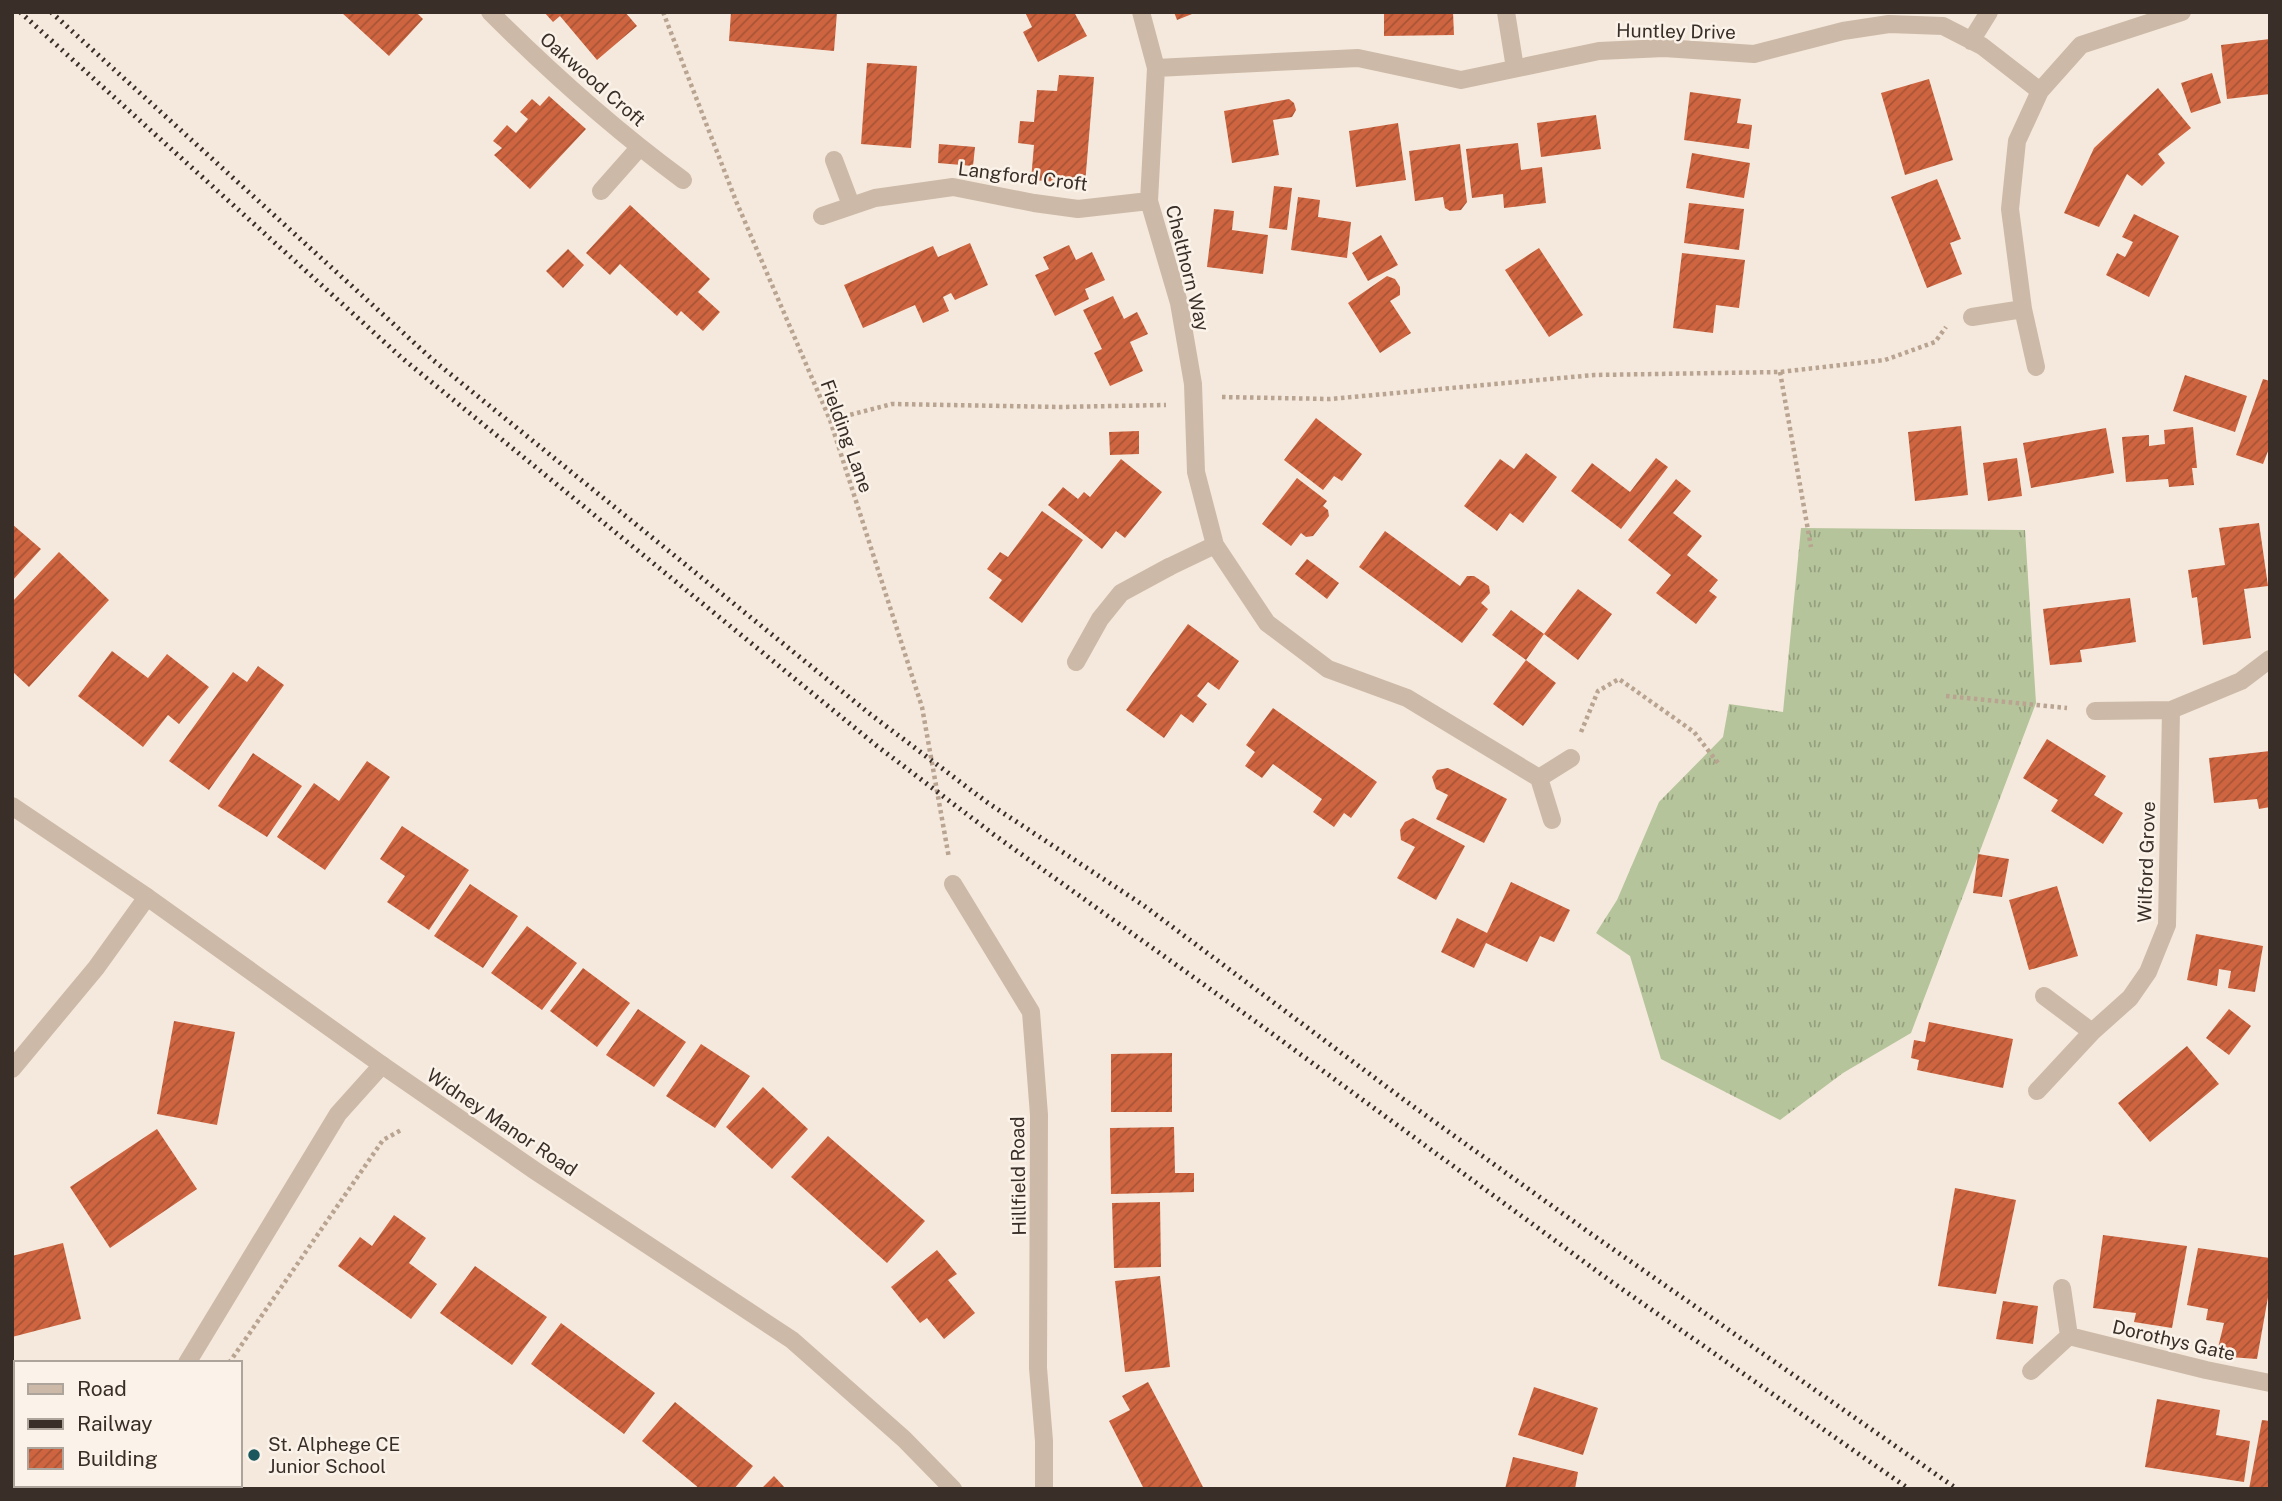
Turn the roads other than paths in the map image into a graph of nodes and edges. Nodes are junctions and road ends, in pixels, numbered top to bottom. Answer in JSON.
{"nodes":[{"id":1,"x":490,"y":12,"type":"edge"},
{"id":2,"x":1141,"y":12,"type":"edge"},
{"id":3,"x":1506,"y":12,"type":"edge"},
{"id":4,"x":1989,"y":12,"type":"edge"},
{"id":5,"x":2182,"y":12,"type":"edge"},
{"id":6,"x":1971,"y":41,"type":"junction"},
{"id":7,"x":1156,"y":68,"type":"junction"},
{"id":8,"x":1515,"y":68,"type":"junction"},
{"id":9,"x":2040,"y":91,"type":"junction"},
{"id":10,"x":639,"y":148,"type":"junction"},
{"id":11,"x":834,"y":160,"type":"dead end"},
{"id":12,"x":683,"y":180,"type":"dead end"},
{"id":13,"x":601,"y":191,"type":"dead end"},
{"id":14,"x":1149,"y":201,"type":"junction"},
{"id":15,"x":851,"y":205,"type":"junction"},
{"id":16,"x":822,"y":216,"type":"dead end"},
{"id":17,"x":2023,"y":309,"type":"junction"},
{"id":18,"x":1972,"y":317,"type":"dead end"},
{"id":19,"x":2036,"y":367,"type":"dead end"},
{"id":20,"x":1215,"y":545,"type":"junction"},
{"id":21,"x":2270,"y":659,"type":"edge"},
{"id":22,"x":1076,"y":662,"type":"dead end"},
{"id":23,"x":2171,"y":710,"type":"junction"},
{"id":24,"x":2095,"y":711,"type":"road end"},
{"id":25,"x":1571,"y":758,"type":"road end"},
{"id":26,"x":1539,"y":778,"type":"junction"},
{"id":27,"x":12,"y":806,"type":"edge"},
{"id":28,"x":1552,"y":820,"type":"dead end"},
{"id":29,"x":953,"y":884,"type":"road end"},
{"id":30,"x":146,"y":897,"type":"junction"},
{"id":31,"x":2044,"y":996,"type":"dead end"},
{"id":32,"x":2092,"y":1032,"type":"junction"},
{"id":33,"x":382,"y":1065,"type":"junction"},
{"id":34,"x":12,"y":1069,"type":"edge"},
{"id":35,"x":2037,"y":1090,"type":"dead end"},
{"id":36,"x":2062,"y":1288,"type":"dead end"},
{"id":37,"x":2069,"y":1336,"type":"junction"},
{"id":38,"x":188,"y":1361,"type":"edge"},
{"id":39,"x":2031,"y":1371,"type":"dead end"},
{"id":40,"x":2270,"y":1383,"type":"edge"},
{"id":41,"x":953,"y":1489,"type":"edge"},
{"id":42,"x":1044,"y":1489,"type":"edge"}],
"edges":[{"from":1,"to":10,"type":"street","name":"Oakwood Croft"},
{"from":2,"to":7,"type":"street","name":"Chelthorn Way"},
{"from":3,"to":8,"type":"street"},
{"from":4,"to":6,"type":"street"},
{"from":5,"to":9,"type":"street"},
{"from":6,"to":8,"type":"street","name":"Huntley Drive"},
{"from":6,"to":9,"type":"street","name":"Huntley Drive"},
{"from":7,"to":8,"type":"street"},
{"from":7,"to":14,"type":"street","name":"Chelthorn Way"},
{"from":9,"to":17,"type":"street"},
{"from":10,"to":12,"type":"street","name":"Oakwood Croft"},
{"from":10,"to":13,"type":"street","name":"Oakwood Croft"},
{"from":11,"to":15,"type":"street"},
{"from":14,"to":15,"type":"street","name":"Langford Croft"},
{"from":14,"to":20,"type":"street","name":"Chelthorn Way"},
{"from":15,"to":16,"type":"street","name":"Langford Croft"},
{"from":17,"to":18,"type":"street"},
{"from":17,"to":19,"type":"street"},
{"from":20,"to":22,"type":"street"},
{"from":20,"to":26,"type":"street","name":"Chelthorn Way"},
{"from":21,"to":23,"type":"street"},
{"from":23,"to":24,"type":"street"},
{"from":23,"to":32,"type":"street","name":"Wilford Grove"},
{"from":25,"to":26,"type":"street"},
{"from":26,"to":28,"type":"street"},
{"from":27,"to":30,"type":"street","name":"Widney Manor Road"},
{"from":29,"to":42,"type":"street","name":"Hillfield Road"},
{"from":30,"to":33,"type":"street","name":"Widney Manor Road"},
{"from":30,"to":34,"type":"street"},
{"from":31,"to":32,"type":"street"},
{"from":32,"to":35,"type":"street","name":"Wilford Grove"},
{"from":33,"to":38,"type":"street"},
{"from":33,"to":41,"type":"street","name":"Widney Manor Road"},
{"from":36,"to":37,"type":"street"},
{"from":37,"to":39,"type":"street"},
{"from":37,"to":40,"type":"street","name":"Dorothys Gate"}]}
